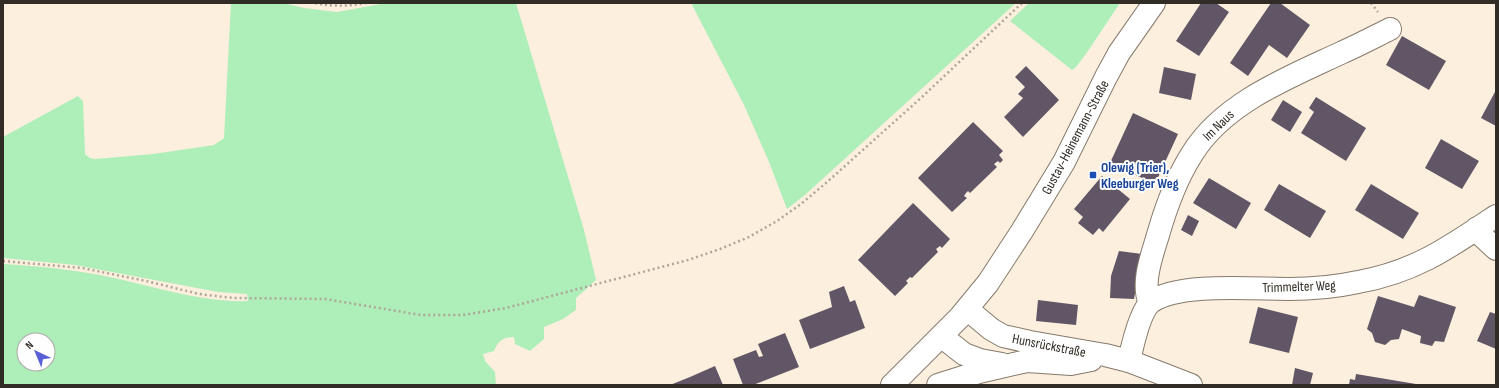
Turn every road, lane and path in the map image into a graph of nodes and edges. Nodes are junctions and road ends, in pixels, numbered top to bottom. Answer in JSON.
{"nodes":[{"id":1,"x":315,"y":3,"type":"edge"},
{"id":2,"x":367,"y":3,"type":"edge"},
{"id":3,"x":1022,"y":3,"type":"edge"},
{"id":4,"x":1154,"y":3,"type":"edge"},
{"id":5,"x":1390,"y":29,"type":"dead end"},
{"id":6,"x":1496,"y":216,"type":"edge"},
{"id":7,"x":1477,"y":228,"type":"junction"},
{"id":8,"x":1496,"y":249,"type":"edge"},
{"id":9,"x":3,"y":261,"type":"edge"},
{"id":10,"x":1150,"y":303,"type":"junction"},
{"id":11,"x":967,"y":309,"type":"junction"},
{"id":12,"x":942,"y":336,"type":"junction"},
{"id":13,"x":1105,"y":355,"type":"junction"},
{"id":14,"x":1129,"y":361,"type":"junction"},
{"id":15,"x":1007,"y":365,"type":"junction"},
{"id":16,"x":892,"y":385,"type":"edge"},
{"id":17,"x":938,"y":385,"type":"edge"},
{"id":18,"x":1191,"y":385,"type":"edge"}],
"edges":[{"from":1,"to":2,"type":"path"},
{"from":3,"to":9,"type":"path"},
{"from":4,"to":11,"type":"main road","name":"Gustav-Heinemann-Straße"},
{"from":5,"to":10,"type":"main road","name":"Im Naus"},
{"from":6,"to":7,"type":"main road","name":"Trimmelter Weg"},
{"from":7,"to":8,"type":"main road"},
{"from":7,"to":10,"type":"main road","name":"Trimmelter Weg"},
{"from":10,"to":14,"type":"main road"},
{"from":11,"to":12,"type":"main road"},
{"from":11,"to":13,"type":"main road","name":"Hunsrückstraße"},
{"from":12,"to":15,"type":"main road","name":"Hunsrückstraße"},
{"from":12,"to":16,"type":"main road"},
{"from":13,"to":14,"type":"main road","name":"Hunsrückstraße"},
{"from":13,"to":15,"type":"main road","name":"Hunsrückstraße"},
{"from":14,"to":18,"type":"main road","name":"Hunsrückstraße"},
{"from":15,"to":17,"type":"main road"}]}
